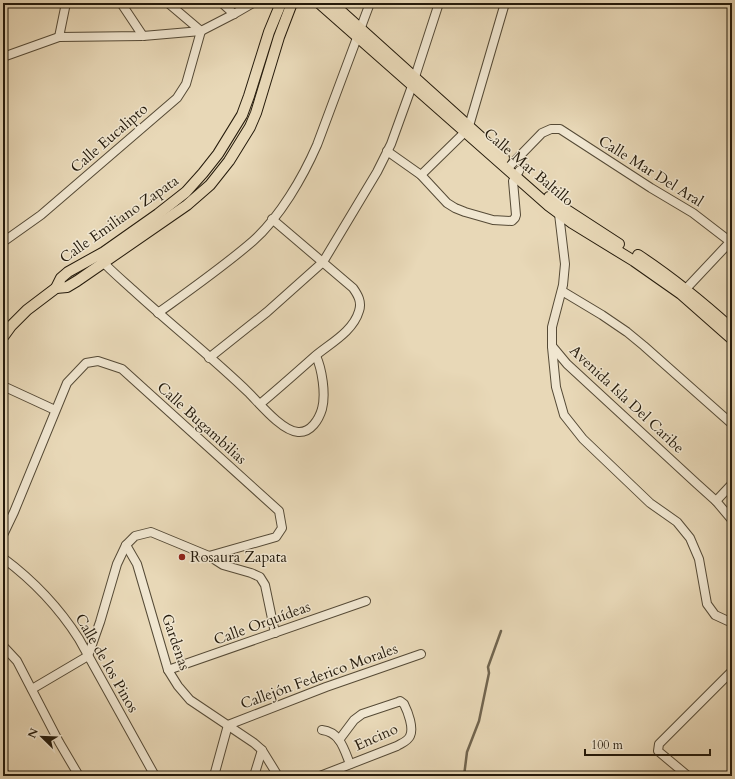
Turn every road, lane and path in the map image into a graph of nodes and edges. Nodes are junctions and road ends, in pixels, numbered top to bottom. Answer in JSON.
{"nodes":[{"id":1,"x":66,"y":3,"type":"edge"},
{"id":2,"x":121,"y":3,"type":"edge"},
{"id":3,"x":168,"y":3,"type":"edge"},
{"id":4,"x":222,"y":3,"type":"edge"},
{"id":5,"x":253,"y":3,"type":"edge"},
{"id":6,"x":281,"y":3,"type":"edge"},
{"id":7,"x":292,"y":3,"type":"edge"},
{"id":8,"x":319,"y":3,"type":"edge"},
{"id":9,"x":332,"y":3,"type":"edge"},
{"id":10,"x":370,"y":3,"type":"edge"},
{"id":11,"x":439,"y":3,"type":"edge"},
{"id":12,"x":505,"y":3,"type":"edge"},
{"id":13,"x":234,"y":14,"type":"junction"},
{"id":14,"x":201,"y":31,"type":"junction"},
{"id":15,"x":359,"y":33,"type":"junction"},
{"id":16,"x":143,"y":36,"type":"junction"},
{"id":17,"x":59,"y":37,"type":"junction"},
{"id":18,"x":3,"y":57,"type":"edge"},
{"id":19,"x":414,"y":81,"type":"junction"},
{"id":20,"x":467,"y":129,"type":"junction"},
{"id":21,"x":387,"y":152,"type":"junction"},
{"id":22,"x":513,"y":170,"type":"junction"},
{"id":23,"x":420,"y":175,"type":"junction"},
{"id":24,"x":561,"y":210,"type":"junction"},
{"id":25,"x":272,"y":219,"type":"junction"},
{"id":26,"x":3,"y":242,"type":"edge"},
{"id":27,"x":731,"y":243,"type":"edge"},
{"id":28,"x":100,"y":260,"type":"junction"},
{"id":29,"x":323,"y":262,"type":"junction"},
{"id":30,"x":562,"y":291,"type":"junction"},
{"id":31,"x":684,"y":291,"type":"junction"},
{"id":32,"x":158,"y":313,"type":"junction"},
{"id":33,"x":732,"y":329,"type":"edge"},
{"id":34,"x":3,"y":337,"type":"edge"},
{"id":35,"x":732,"y":339,"type":"edge"},
{"id":36,"x":552,"y":346,"type":"junction"},
{"id":37,"x":316,"y":356,"type":"junction"},
{"id":38,"x":210,"y":358,"type":"junction"},
{"id":39,"x":3,"y":386,"type":"edge"},
{"id":40,"x":260,"y":404,"type":"junction"},
{"id":41,"x":55,"y":410,"type":"junction"},
{"id":42,"x":732,"y":424,"type":"edge"},
{"id":43,"x":732,"y":484,"type":"edge"},
{"id":44,"x":716,"y":501,"type":"junction"},
{"id":45,"x":732,"y":520,"type":"edge"},
{"id":46,"x":3,"y":535,"type":"edge"},
{"id":47,"x":126,"y":545,"type":"junction"},
{"id":48,"x":209,"y":556,"type":"junction"},
{"id":49,"x":3,"y":558,"type":"edge"},
{"id":50,"x":366,"y":600,"type":"dead end"},
{"id":51,"x":732,"y":620,"type":"edge"},
{"id":52,"x":275,"y":633,"type":"junction"},
{"id":53,"x":3,"y":646,"type":"edge"},
{"id":54,"x":421,"y":654,"type":"dead end"},
{"id":55,"x":88,"y":656,"type":"junction"},
{"id":56,"x":168,"y":670,"type":"junction"},
{"id":57,"x":732,"y":671,"type":"edge"},
{"id":58,"x":32,"y":689,"type":"junction"},
{"id":59,"x":228,"y":725,"type":"junction"},
{"id":60,"x":322,"y":730,"type":"dead end"},
{"id":61,"x":339,"y":740,"type":"junction"},
{"id":62,"x":262,"y":750,"type":"junction"},
{"id":63,"x":350,"y":764,"type":"junction"},
{"id":64,"x":3,"y":771,"type":"edge"},
{"id":65,"x":6,"y":776,"type":"edge"},
{"id":66,"x":79,"y":776,"type":"edge"},
{"id":67,"x":155,"y":776,"type":"edge"},
{"id":68,"x":214,"y":776,"type":"edge"},
{"id":69,"x":254,"y":776,"type":"edge"},
{"id":70,"x":278,"y":776,"type":"edge"},
{"id":71,"x":320,"y":776,"type":"edge"},
{"id":72,"x":688,"y":776,"type":"edge"}],
"edges":[{"from":1,"to":17,"type":"street"},
{"from":2,"to":16,"type":"street"},
{"from":3,"to":14,"type":"street"},
{"from":4,"to":13,"type":"street"},
{"from":5,"to":13,"type":"street"},
{"from":6,"to":28,"type":"main road","name":"Calle Emiliano Zapata"},
{"from":7,"to":28,"type":"main road"},
{"from":8,"to":15,"type":"main road","name":"Calle Mar Baltillo"},
{"from":9,"to":15,"type":"main road","name":"Calle Mar Baltillo"},
{"from":10,"to":15,"type":"street"},
{"from":11,"to":19,"type":"street"},
{"from":12,"to":20,"type":"street"},
{"from":13,"to":14,"type":"street"},
{"from":14,"to":16,"type":"street"},
{"from":14,"to":26,"type":"street","name":"Calle Eucalipto"},
{"from":15,"to":19,"type":"main road","name":"Calle Mar Baltillo"},
{"from":15,"to":25,"type":"street"},
{"from":16,"to":17,"type":"street"},
{"from":17,"to":18,"type":"street"},
{"from":19,"to":20,"type":"main road","name":"Calle Mar Baltillo"},
{"from":19,"to":21,"type":"street"},
{"from":20,"to":22,"type":"main road","name":"Calle Mar Baltillo"},
{"from":20,"to":23,"type":"street"},
{"from":21,"to":23,"type":"street"},
{"from":21,"to":29,"type":"street"},
{"from":22,"to":23,"type":"street"},
{"from":22,"to":24,"type":"main road","name":"Calle Mar Baltillo"},
{"from":22,"to":27,"type":"street","name":"Calle Mar Del Aral"},
{"from":24,"to":30,"type":"street","name":"Avenida Isla Del Caribe"},
{"from":24,"to":31,"type":"main road","name":"Calle Mar Baltillo"},
{"from":25,"to":29,"type":"street"},
{"from":25,"to":32,"type":"street"},
{"from":27,"to":31,"type":"street"},
{"from":28,"to":32,"type":"street"},
{"from":28,"to":34,"type":"main road","name":"Calle Emiliano Zapata"},
{"from":29,"to":37,"type":"street"},
{"from":29,"to":38,"type":"street"},
{"from":30,"to":36,"type":"street","name":"Avenida Isla Del Caribe"},
{"from":30,"to":42,"type":"street"},
{"from":31,"to":33,"type":"main road","name":"Calle Mar Baltillo"},
{"from":31,"to":35,"type":"main road","name":"Calle Mar Baltillo"},
{"from":32,"to":38,"type":"street"},
{"from":36,"to":44,"type":"street","name":"Avenida Isla Del Caribe"},
{"from":36,"to":51,"type":"street"},
{"from":37,"to":40,"type":"street"},
{"from":37,"to":40,"type":"street"},
{"from":38,"to":40,"type":"street"},
{"from":39,"to":41,"type":"street"},
{"from":41,"to":46,"type":"street"},
{"from":41,"to":48,"type":"street","name":"Calle Bugambilias"},
{"from":43,"to":44,"type":"street"},
{"from":44,"to":45,"type":"street","name":"Avenida Isla Del Caribe"},
{"from":47,"to":48,"type":"street"},
{"from":47,"to":55,"type":"street"},
{"from":47,"to":56,"type":"street","name":"Gardenas"},
{"from":48,"to":52,"type":"street"},
{"from":49,"to":55,"type":"street","name":"Calle de los Pinos"},
{"from":50,"to":52,"type":"street","name":"Calle Orquídeas"},
{"from":52,"to":56,"type":"street","name":"Calle Orquídeas"},
{"from":53,"to":58,"type":"street"},
{"from":54,"to":59,"type":"street","name":"Callejón Federico Morales"},
{"from":55,"to":58,"type":"street"},
{"from":55,"to":67,"type":"street","name":"Calle de los Pinos"},
{"from":56,"to":59,"type":"street","name":"Gardenas"},
{"from":57,"to":72,"type":"street"},
{"from":58,"to":66,"type":"street"},
{"from":59,"to":62,"type":"street","name":"Gardenas"},
{"from":59,"to":68,"type":"street"},
{"from":60,"to":61,"type":"street"},
{"from":61,"to":63,"type":"street"},
{"from":61,"to":63,"type":"street","name":"Encino"},
{"from":62,"to":69,"type":"street"},
{"from":62,"to":70,"type":"street","name":"Gardenas"},
{"from":63,"to":71,"type":"street","name":"Encino"},
{"from":64,"to":65,"type":"street"}]}
